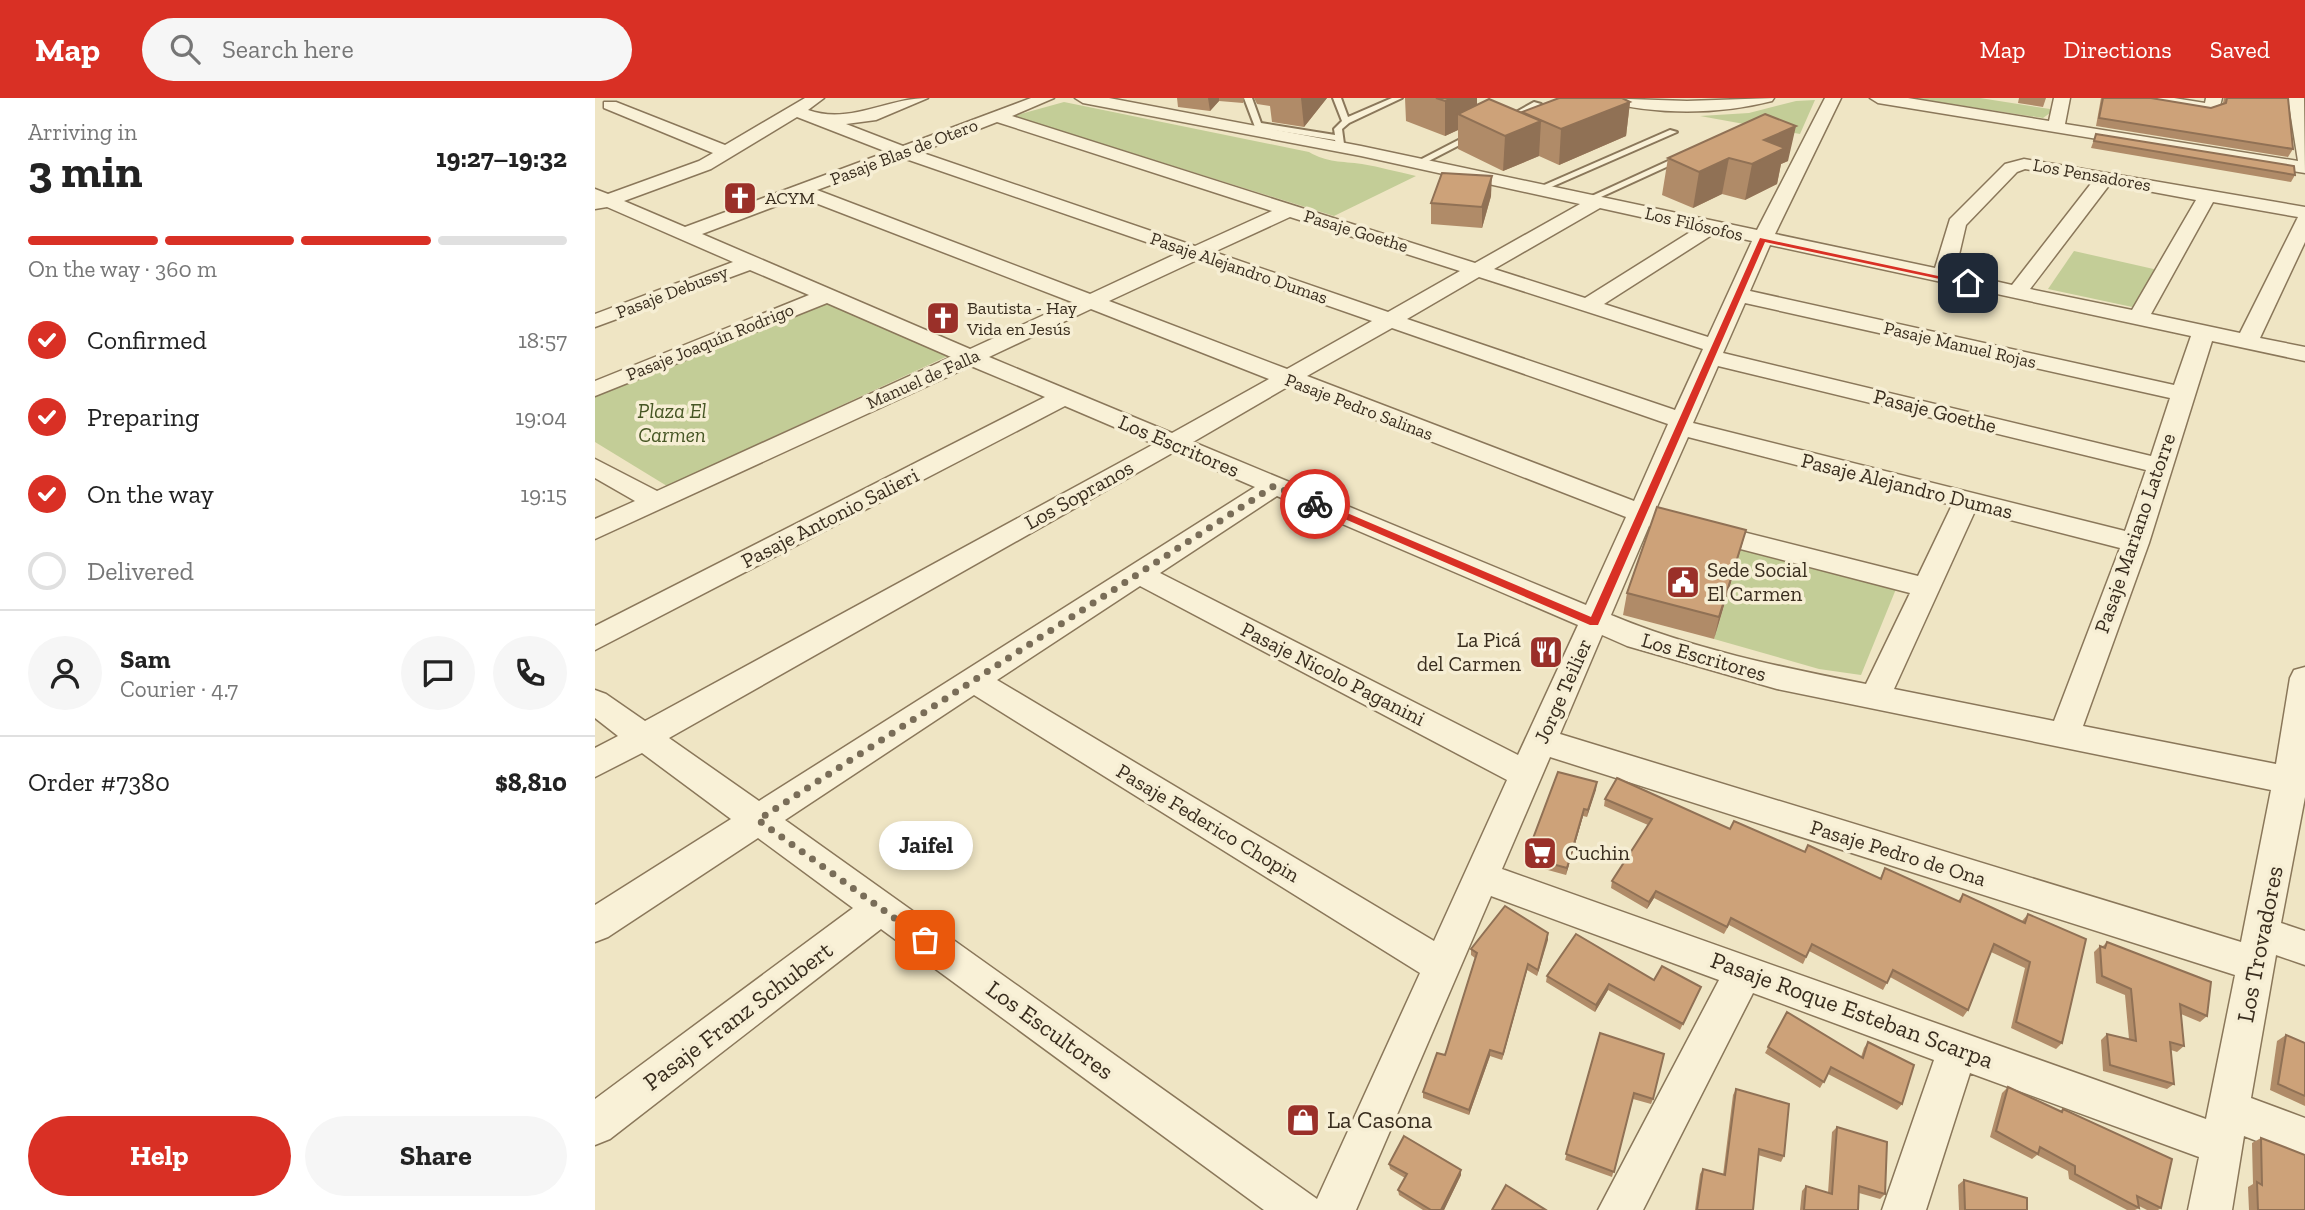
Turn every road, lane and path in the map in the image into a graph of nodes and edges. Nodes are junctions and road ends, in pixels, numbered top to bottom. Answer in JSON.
{"nodes":[{"id":1,"x":631,"y":98,"type":"edge"},
{"id":2,"x":920,"y":98,"type":"edge"},
{"id":3,"x":1046,"y":98,"type":"edge"},
{"id":4,"x":1083,"y":98,"type":"edge"},
{"id":5,"x":1248,"y":98,"type":"edge"},
{"id":6,"x":1337,"y":98,"type":"edge"},
{"id":7,"x":1398,"y":98,"type":"edge"},
{"id":8,"x":1608,"y":98,"type":"edge"},
{"id":9,"x":1766,"y":98,"type":"edge"},
{"id":10,"x":1833,"y":98,"type":"edge"},
{"id":11,"x":1878,"y":98,"type":"edge"},
{"id":12,"x":2062,"y":98,"type":"edge"},
{"id":13,"x":2142,"y":98,"type":"edge"},
{"id":14,"x":2214,"y":98,"type":"edge"},
{"id":15,"x":2296,"y":98,"type":"edge"},
{"id":16,"x":1690,"y":102,"type":"edge"},
{"id":17,"x":1537,"y":104,"type":"edge"},
{"id":18,"x":806,"y":107,"type":"edge"},
{"id":19,"x":997,"y":117,"type":"junction"},
{"id":20,"x":1346,"y":121,"type":"junction"},
{"id":21,"x":1492,"y":127,"type":"edge"},
{"id":22,"x":2056,"y":127,"type":"junction"},
{"id":23,"x":1673,"y":132,"type":"dead end"},
{"id":24,"x":1480,"y":133,"type":"edge"},
{"id":25,"x":1339,"y":142,"type":"junction"},
{"id":26,"x":904,"y":152,"type":"junction"},
{"id":27,"x":729,"y":153,"type":"junction"},
{"id":28,"x":1689,"y":155,"type":"edge"},
{"id":29,"x":2305,"y":159,"type":"edge"},
{"id":30,"x":1418,"y":163,"type":"junction"},
{"id":31,"x":2305,"y":168,"type":"edge"},
{"id":32,"x":2106,"y":177,"type":"junction"},
{"id":33,"x":1539,"y":189,"type":"junction"},
{"id":34,"x":802,"y":191,"type":"junction"},
{"id":35,"x":2207,"y":195,"type":"junction"},
{"id":36,"x":599,"y":200,"type":"edge"},
{"id":37,"x":1592,"y":201,"type":"junction"},
{"id":38,"x":1289,"y":210,"type":"junction"},
{"id":39,"x":2305,"y":213,"type":"edge"},
{"id":40,"x":2305,"y":221,"type":"edge"},
{"id":41,"x":1710,"y":228,"type":"junction"},
{"id":42,"x":683,"y":234,"type":"junction"},
{"id":43,"x":1762,"y":240,"type":"junction"},
{"id":44,"x":1195,"y":253,"type":"junction"},
{"id":45,"x":749,"y":263,"type":"junction"},
{"id":46,"x":1476,"y":268,"type":"junction"},
{"id":47,"x":1943,"y":278,"type":"junction"},
{"id":48,"x":2016,"y":293,"type":"junction"},
{"id":49,"x":1738,"y":295,"type":"junction"},
{"id":50,"x":826,"y":296,"type":"junction"},
{"id":51,"x":1090,"y":302,"type":"junction"},
{"id":52,"x":1588,"y":305,"type":"junction"},
{"id":53,"x":599,"y":316,"type":"edge"},
{"id":54,"x":2138,"y":319,"type":"junction"},
{"id":55,"x":1386,"y":320,"type":"junction"},
{"id":56,"x":2203,"y":333,"type":"junction"},
{"id":57,"x":2246,"y":342,"type":"junction"},
{"id":58,"x":1713,"y":352,"type":"junction"},
{"id":59,"x":2305,"y":354,"type":"edge"},
{"id":60,"x":970,"y":357,"type":"junction"},
{"id":61,"x":1285,"y":379,"type":"junction"},
{"id":62,"x":595,"y":388,"type":"edge"},
{"id":63,"x":2182,"y":394,"type":"junction"},
{"id":64,"x":1064,"y":397,"type":"junction"},
{"id":65,"x":1681,"y":424,"type":"junction"},
{"id":66,"x":1173,"y":443,"type":"junction"},
{"id":67,"x":2161,"y":466,"type":"junction"},
{"id":68,"x":595,"y":467,"type":"edge"},
{"id":69,"x":1274,"y":486,"type":"junction"},
{"id":70,"x":1967,"y":501,"type":"junction"},
{"id":71,"x":656,"y":502,"type":"junction"},
{"id":72,"x":1641,"y":516,"type":"junction"},
{"id":73,"x":595,"y":530,"type":"edge"},
{"id":74,"x":2135,"y":543,"type":"junction"},
{"id":75,"x":1139,"y":574,"type":"junction"},
{"id":76,"x":1927,"y":588,"type":"junction"},
{"id":77,"x":1594,"y":622,"type":"junction"},
{"id":78,"x":595,"y":639,"type":"edge"},
{"id":79,"x":2305,"y":678,"type":"edge"},
{"id":80,"x":974,"y":680,"type":"junction"},
{"id":81,"x":1876,"y":696,"type":"junction"},
{"id":82,"x":595,"y":702,"type":"edge"},
{"id":83,"x":2065,"y":733,"type":"junction"},
{"id":84,"x":644,"y":737,"type":"junction"},
{"id":85,"x":1541,"y":741,"type":"junction"},
{"id":86,"x":595,"y":764,"type":"edge"},
{"id":87,"x":1526,"y":774,"type":"junction"},
{"id":88,"x":2298,"y":781,"type":"edge"},
{"id":89,"x":758,"y":820,"type":"junction"},
{"id":90,"x":1481,"y":877,"type":"junction"},
{"id":91,"x":881,"y":908,"type":"junction"},
{"id":92,"x":595,"y":925,"type":"edge"},
{"id":93,"x":2305,"y":948,"type":"edge"},
{"id":94,"x":2259,"y":949,"type":"junction"},
{"id":95,"x":1442,"y":966,"type":"junction"},
{"id":96,"x":1744,"y":971,"type":"junction"},
{"id":97,"x":1958,"y":1048,"type":"junction"},
{"id":98,"x":595,"y":1124,"type":"edge"},
{"id":99,"x":2225,"y":1128,"type":"junction"},
{"id":100,"x":2305,"y":1139,"type":"edge"},
{"id":101,"x":1300,"y":1210,"type":"edge"},
{"id":102,"x":1334,"y":1210,"type":"edge"},
{"id":103,"x":1620,"y":1210,"type":"edge"},
{"id":104,"x":1904,"y":1210,"type":"edge"},
{"id":105,"x":2210,"y":1210,"type":"edge"}],
"edges":[{"from":1,"to":27,"type":"street"},
{"from":2,"to":18,"type":"street"},
{"from":3,"to":19,"type":"street","name":"Pasaje Blas de Otero"},
{"from":4,"to":25,"type":"street","name":"Los Filósofos"},
{"from":5,"to":25,"type":"lane"},
{"from":6,"to":20,"type":"lane"},
{"from":7,"to":20,"type":"lane"},
{"from":8,"to":16,"type":"street"},
{"from":9,"to":16,"type":"street"},
{"from":10,"to":43,"type":"street","name":"Jorge Teilier"},
{"from":11,"to":22,"type":"street"},
{"from":12,"to":22,"type":"street"},
{"from":13,"to":14,"type":"street"},
{"from":15,"to":29,"type":"street"},
{"from":17,"to":21,"type":"lane"},
{"from":18,"to":26,"type":"street","name":"Pasaje Alejandro Dumas"},
{"from":18,"to":27,"type":"street"},
{"from":19,"to":26,"type":"street","name":"Pasaje Blas de Otero"},
{"from":19,"to":38,"type":"street","name":"Pasaje Goethe"},
{"from":20,"to":25,"type":"lane"},
{"from":22,"to":31,"type":"street"},
{"from":23,"to":33,"type":"lane"},
{"from":24,"to":30,"type":"lane"},
{"from":25,"to":30,"type":"street","name":"Los Filósofos"},
{"from":26,"to":34,"type":"street","name":"Pasaje Blas de Otero"},
{"from":26,"to":44,"type":"street","name":"Pasaje Alejandro Dumas"},
{"from":27,"to":36,"type":"street"},
{"from":28,"to":37,"type":"lane"},
{"from":30,"to":33,"type":"street","name":"Los Filósofos"},
{"from":32,"to":35,"type":"street","name":"Los Pensadores"},
{"from":32,"to":47,"type":"street","name":"Los Pensadores"},
{"from":32,"to":48,"type":"street"},
{"from":33,"to":37,"type":"street","name":"Los Filósofos"},
{"from":34,"to":42,"type":"street","name":"Pasaje Blas de Otero"},
{"from":34,"to":51,"type":"street","name":"Pasaje Pedro Salinas"},
{"from":35,"to":39,"type":"street","name":"Los Pensadores"},
{"from":35,"to":54,"type":"street"},
{"from":36,"to":42,"type":"street","name":"Los Escritores"},
{"from":37,"to":41,"type":"street","name":"Los Filósofos"},
{"from":37,"to":46,"type":"street","name":"Los Sopranos"},
{"from":38,"to":44,"type":"street","name":"Manuel de Falla"},
{"from":38,"to":46,"type":"street","name":"Pasaje Goethe"},
{"from":40,"to":57,"type":"street"},
{"from":41,"to":43,"type":"street","name":"Los Filósofos"},
{"from":41,"to":52,"type":"street"},
{"from":42,"to":45,"type":"street","name":"Los Escritores"},
{"from":43,"to":47,"type":"street","name":"Los Filósofos"},
{"from":43,"to":49,"type":"street","name":"Jorge Teilier"},
{"from":44,"to":51,"type":"street","name":"Manuel de Falla"},
{"from":44,"to":55,"type":"street","name":"Pasaje Alejandro Dumas"},
{"from":45,"to":50,"type":"street","name":"Los Escritores"},
{"from":45,"to":53,"type":"street","name":"Pasaje Debussy"},
{"from":46,"to":52,"type":"street","name":"Pasaje Goethe"},
{"from":46,"to":55,"type":"street","name":"Los Sopranos"},
{"from":47,"to":48,"type":"street","name":"Los Filósofos"},
{"from":48,"to":54,"type":"street","name":"Los Filósofos"},
{"from":49,"to":58,"type":"street","name":"Jorge Teilier"},
{"from":49,"to":63,"type":"street","name":"Pasaje Manuel Rojas"},
{"from":50,"to":60,"type":"street","name":"Los Escritores"},
{"from":50,"to":62,"type":"street","name":"Pasaje Joaquín Rodrigo"},
{"from":51,"to":60,"type":"street","name":"Manuel de Falla"},
{"from":51,"to":61,"type":"street","name":"Pasaje Pedro Salinas"},
{"from":52,"to":58,"type":"street","name":"Pasaje Goethe"},
{"from":54,"to":56,"type":"street","name":"Los Filósofos"},
{"from":55,"to":61,"type":"street","name":"Los Sopranos"},
{"from":55,"to":65,"type":"street","name":"Pasaje Alejandro Dumas"},
{"from":56,"to":57,"type":"street","name":"Los Filósofos"},
{"from":56,"to":63,"type":"street","name":"Pasaje Mariano Latorre"},
{"from":57,"to":59,"type":"street","name":"Los Filósofos"},
{"from":58,"to":65,"type":"street","name":"Jorge Teilier"},
{"from":58,"to":67,"type":"street","name":"Pasaje Goethe"},
{"from":60,"to":64,"type":"street","name":"Los Escritores"},
{"from":60,"to":71,"type":"street","name":"Manuel de Falla"},
{"from":61,"to":66,"type":"street","name":"Los Sopranos"},
{"from":61,"to":72,"type":"street","name":"Pasaje Pedro Salinas"},
{"from":63,"to":67,"type":"street","name":"Pasaje Mariano Latorre"},
{"from":64,"to":66,"type":"street","name":"Los Escritores"},
{"from":64,"to":78,"type":"street","name":"Pasaje Antonio Salieri"},
{"from":65,"to":70,"type":"street","name":"Pasaje Alejandro Dumas"},
{"from":65,"to":72,"type":"street","name":"Jorge Teilier"},
{"from":66,"to":69,"type":"street","name":"Los Escritores"},
{"from":66,"to":84,"type":"street","name":"Los Sopranos"},
{"from":67,"to":74,"type":"street","name":"Pasaje Mariano Latorre"},
{"from":68,"to":71,"type":"street"},
{"from":69,"to":75,"type":"street"},
{"from":69,"to":77,"type":"street","name":"Los Escritores"},
{"from":70,"to":74,"type":"street","name":"Pasaje Alejandro Dumas"},
{"from":70,"to":76,"type":"street"},
{"from":71,"to":73,"type":"street","name":"Manuel de Falla"},
{"from":72,"to":76,"type":"street","name":"Pasaje Pedro Salinas"},
{"from":72,"to":77,"type":"street","name":"Jorge Teilier"},
{"from":74,"to":83,"type":"street","name":"Pasaje Mariano Latorre"},
{"from":75,"to":80,"type":"street"},
{"from":75,"to":87,"type":"street","name":"Pasaje Nicolo Paganini"},
{"from":76,"to":81,"type":"street"},
{"from":77,"to":81,"type":"street","name":"Los Escritores"},
{"from":77,"to":85,"type":"street","name":"Jorge Teilier"},
{"from":79,"to":88,"type":"street","name":"Los Trovadores"},
{"from":80,"to":89,"type":"street"},
{"from":80,"to":95,"type":"street","name":"Pasaje Federico Chopin"},
{"from":81,"to":83,"type":"street","name":"Los Escritores"},
{"from":82,"to":84,"type":"street","name":"Los Escultores"},
{"from":83,"to":88,"type":"street","name":"Los Escritores"},
{"from":84,"to":86,"type":"street","name":"Los Sopranos"},
{"from":84,"to":89,"type":"street","name":"Los Escultores"},
{"from":85,"to":87,"type":"street","name":"Jorge Teilier"},
{"from":85,"to":94,"type":"street","name":"Pasaje Pedro de Ona"},
{"from":87,"to":90,"type":"street","name":"Jorge Teilier"},
{"from":88,"to":94,"type":"street","name":"Los Trovadores"},
{"from":89,"to":91,"type":"street","name":"Los Escultores"},
{"from":89,"to":92,"type":"street"},
{"from":90,"to":95,"type":"street","name":"Jorge Teilier"},
{"from":90,"to":96,"type":"street","name":"Pasaje Roque Esteban Scarpa"},
{"from":91,"to":98,"type":"street","name":"Pasaje Franz Schubert"},
{"from":91,"to":101,"type":"street","name":"Los Escultores"},
{"from":93,"to":94,"type":"street","name":"Pasaje Pedro de Ona"},
{"from":94,"to":99,"type":"street","name":"Los Trovadores"},
{"from":95,"to":102,"type":"street","name":"Jorge Teilier"},
{"from":96,"to":97,"type":"street","name":"Pasaje Roque Esteban Scarpa"},
{"from":96,"to":103,"type":"street"},
{"from":97,"to":99,"type":"street","name":"Pasaje Roque Esteban Scarpa"},
{"from":97,"to":104,"type":"street"},
{"from":99,"to":100,"type":"street","name":"Pasaje Roque Esteban Scarpa"},
{"from":99,"to":105,"type":"street","name":"Los Trovadores"}]}
